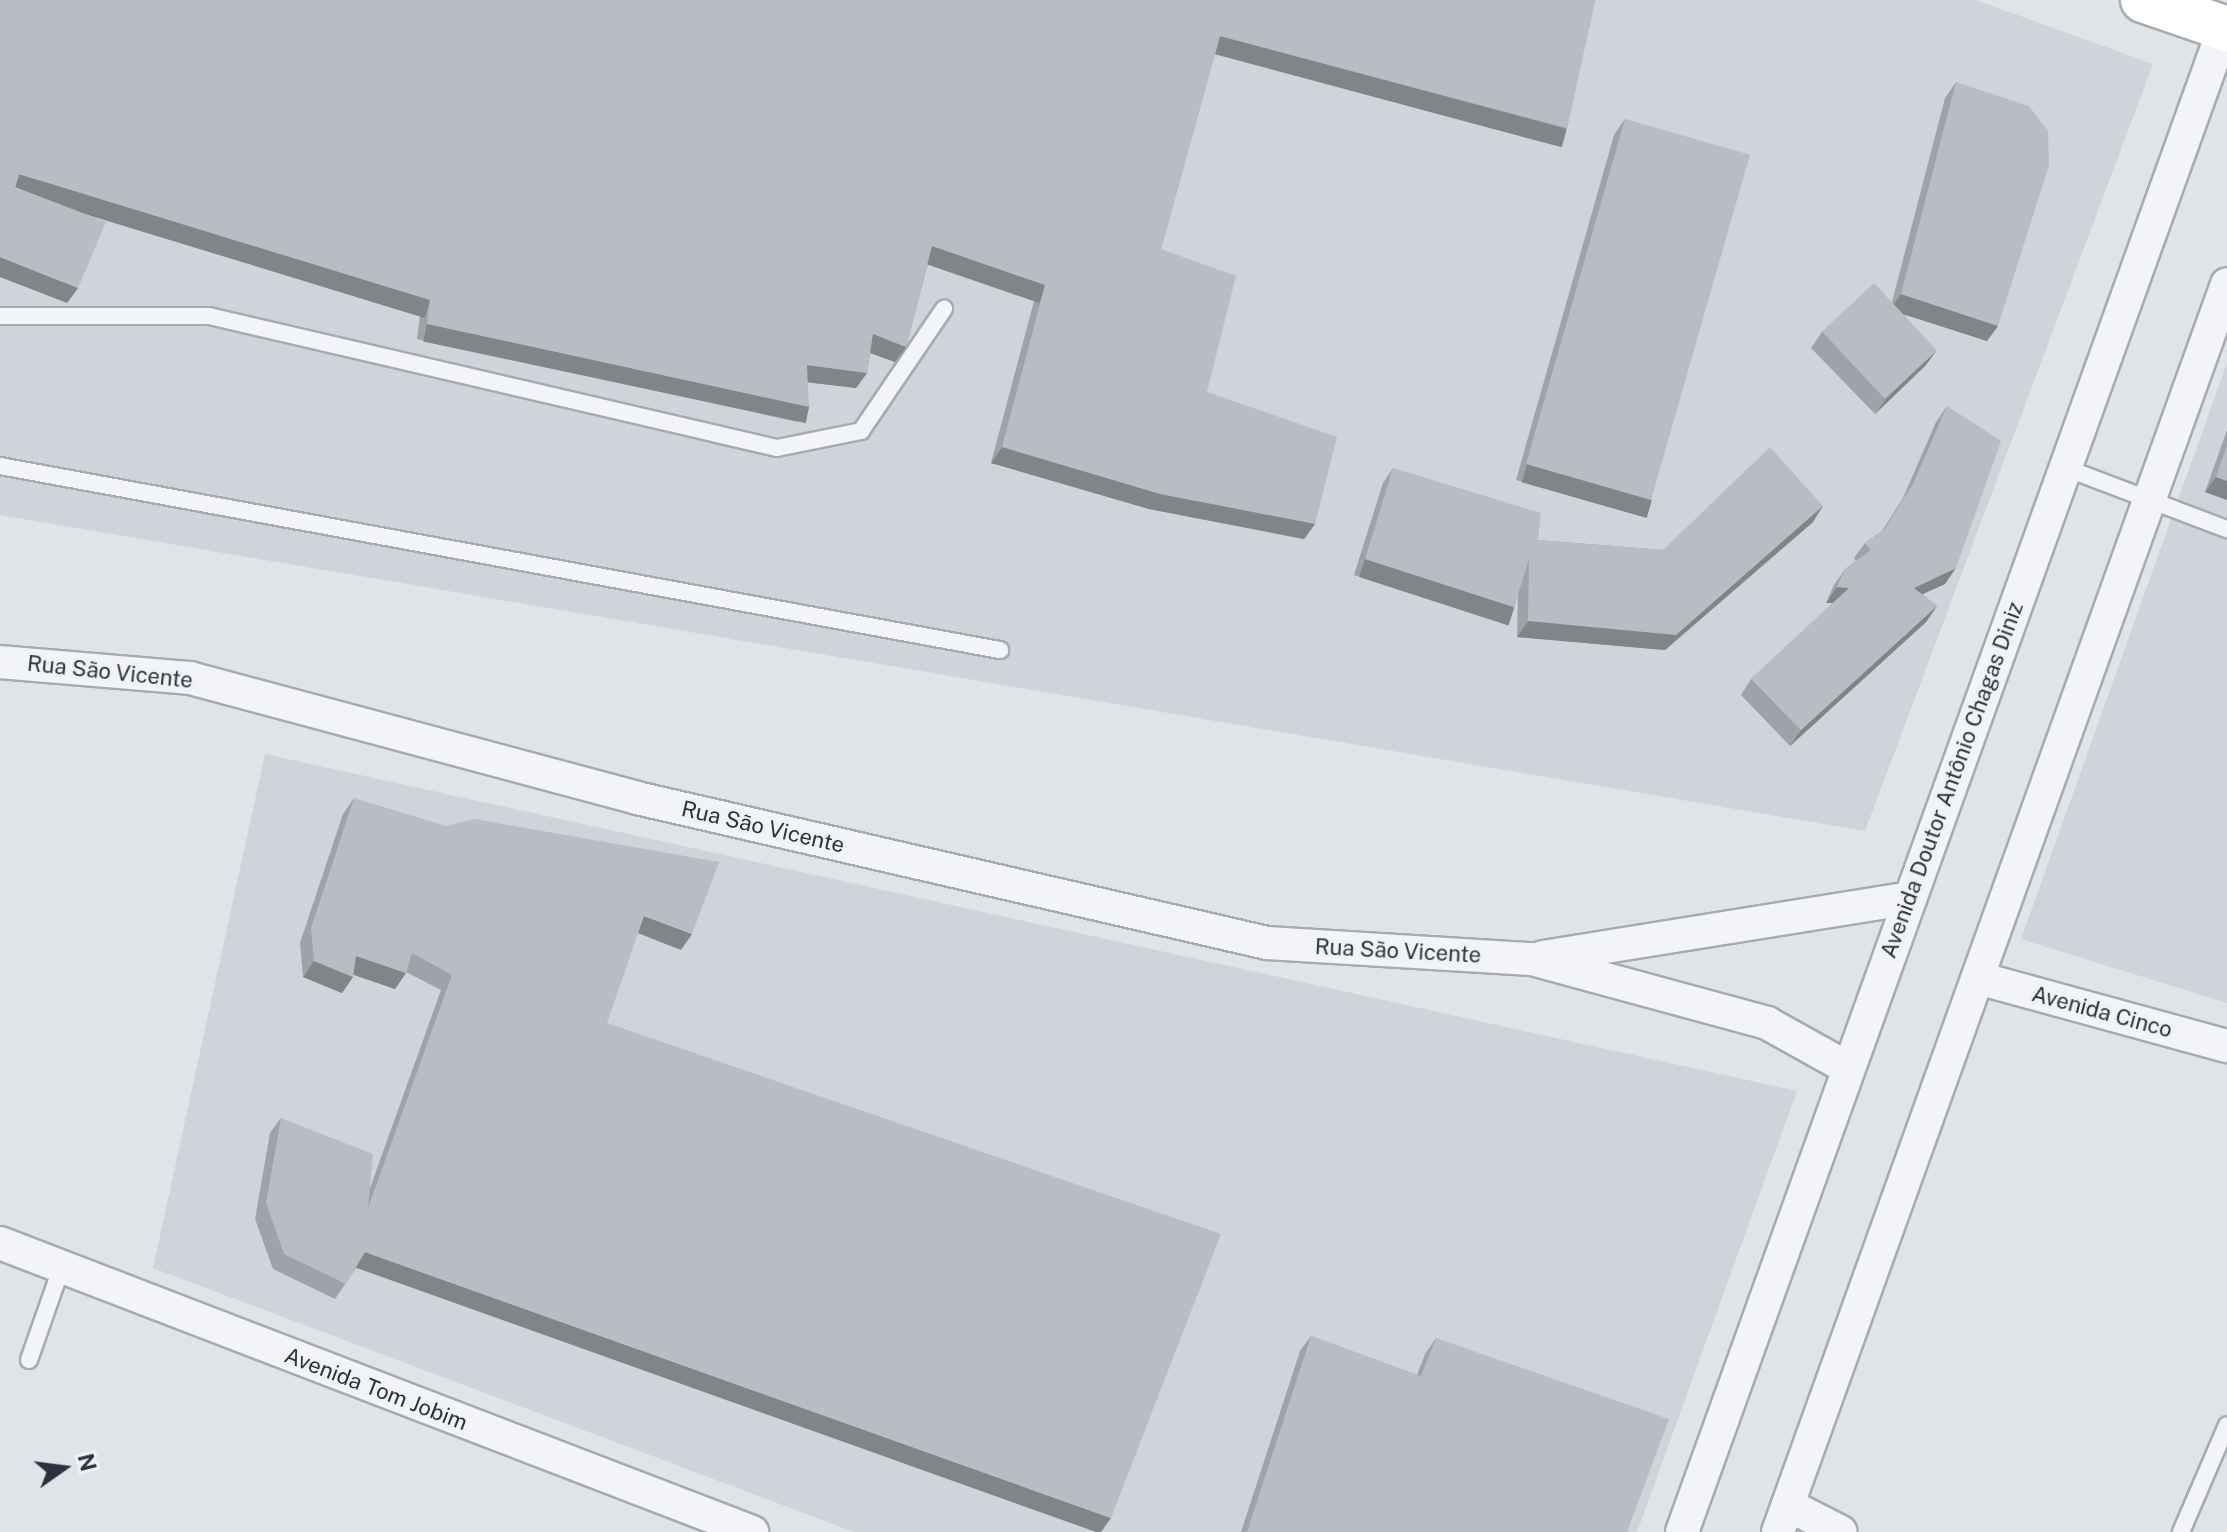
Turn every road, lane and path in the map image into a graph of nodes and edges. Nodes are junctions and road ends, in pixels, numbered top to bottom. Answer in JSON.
{"nodes":[{"id":1,"x":2143,"y":0,"type":"edge"},
{"id":2,"x":2225,"y":19,"type":"edge"},
{"id":3,"x":2227,"y":284,"type":"edge"},
{"id":4,"x":944,"y":309,"type":"dead end"},
{"id":5,"x":0,"y":316,"type":"edge"},
{"id":6,"x":0,"y":466,"type":"edge"},
{"id":7,"x":2066,"y":468,"type":"junction"},
{"id":8,"x":2151,"y":501,"type":"junction"},
{"id":9,"x":2227,"y":529,"type":"edge"},
{"id":10,"x":1000,"y":650,"type":"dead end"},
{"id":11,"x":0,"y":662,"type":"edge"},
{"id":12,"x":1910,"y":898,"type":"junction"},
{"id":13,"x":1532,"y":959,"type":"junction"},
{"id":14,"x":1978,"y":978,"type":"junction"},
{"id":15,"x":2227,"y":1046,"type":"edge"},
{"id":16,"x":1848,"y":1068,"type":"junction"},
{"id":17,"x":0,"y":1243,"type":"edge"},
{"id":18,"x":62,"y":1266,"type":"junction"},
{"id":19,"x":29,"y":1360,"type":"dead end"},
{"id":20,"x":2227,"y":1425,"type":"edge"},
{"id":21,"x":1783,"y":1518,"type":"edge"},
{"id":22,"x":752,"y":1532,"type":"edge"},
{"id":23,"x":1682,"y":1532,"type":"edge"},
{"id":24,"x":1841,"y":1532,"type":"edge"},
{"id":25,"x":2181,"y":1532,"type":"edge"}],
"edges":[{"from":1,"to":2,"type":"street"},
{"from":2,"to":7,"type":"street","name":"Avenida Doutor Antônio Chagas Diniz"},
{"from":3,"to":8,"type":"street"},
{"from":4,"to":5,"type":"lane"},
{"from":6,"to":10,"type":"lane"},
{"from":7,"to":8,"type":"lane"},
{"from":7,"to":12,"type":"street","name":"Avenida Doutor Antônio Chagas Diniz"},
{"from":8,"to":9,"type":"lane"},
{"from":8,"to":14,"type":"street"},
{"from":11,"to":13,"type":"street","name":"Rua São Vicente"},
{"from":12,"to":13,"type":"street","name":"Rua São Vicente"},
{"from":12,"to":16,"type":"street","name":"Avenida Doutor Antônio Chagas Diniz"},
{"from":13,"to":16,"type":"street","name":"Rua São Vicente"},
{"from":14,"to":15,"type":"street","name":"Avenida Cinco"},
{"from":14,"to":21,"type":"street"},
{"from":16,"to":23,"type":"street","name":"Avenida Doutor Antônio Chagas Diniz"},
{"from":17,"to":18,"type":"street","name":"Avenida Tom Jobim"},
{"from":18,"to":19,"type":"lane"},
{"from":18,"to":22,"type":"street","name":"Avenida Tom Jobim"},
{"from":20,"to":25,"type":"lane"},
{"from":21,"to":24,"type":"street"}]}
